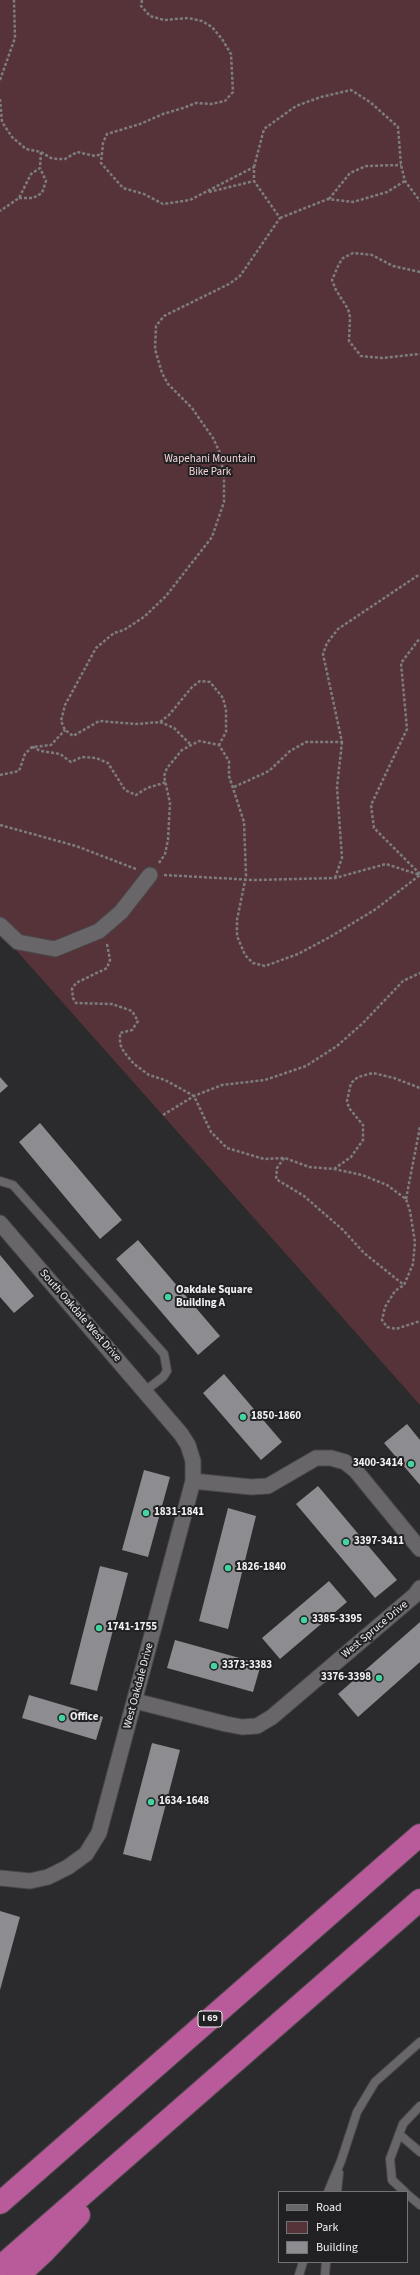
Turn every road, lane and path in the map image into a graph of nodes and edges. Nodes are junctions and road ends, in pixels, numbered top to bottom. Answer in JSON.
{"nodes":[{"id":1,"x":14,"y":0,"type":"edge"},
{"id":2,"x":142,"y":0,"type":"edge"},
{"id":3,"x":0,"y":80,"type":"edge"},
{"id":4,"x":0,"y":99,"type":"edge"},
{"id":5,"x":41,"y":152,"type":"junction"},
{"id":6,"x":102,"y":154,"type":"junction"},
{"id":7,"x":401,"y":165,"type":"junction"},
{"id":8,"x":254,"y":167,"type":"junction"},
{"id":9,"x":40,"y":168,"type":"junction"},
{"id":10,"x":254,"y":181,"type":"junction"},
{"id":11,"x":405,"y":181,"type":"junction"},
{"id":12,"x":204,"y":194,"type":"junction"},
{"id":13,"x":19,"y":198,"type":"junction"},
{"id":14,"x":328,"y":199,"type":"junction"},
{"id":15,"x":420,"y":200,"type":"edge"},
{"id":16,"x":0,"y":211,"type":"edge"},
{"id":17,"x":280,"y":218,"type":"junction"},
{"id":18,"x":420,"y":272,"type":"edge"},
{"id":19,"x":420,"y":354,"type":"edge"},
{"id":20,"x":420,"y":574,"type":"edge"},
{"id":21,"x":420,"y":638,"type":"edge"},
{"id":22,"x":160,"y":722,"type":"junction"},
{"id":23,"x":65,"y":730,"type":"junction"},
{"id":24,"x":342,"y":742,"type":"junction"},
{"id":25,"x":190,"y":744,"type":"junction"},
{"id":26,"x":219,"y":745,"type":"junction"},
{"id":27,"x":32,"y":748,"type":"junction"},
{"id":28,"x":0,"y":776,"type":"edge"},
{"id":29,"x":167,"y":782,"type":"junction"},
{"id":30,"x":234,"y":787,"type":"junction"},
{"id":31,"x":0,"y":825,"type":"edge"},
{"id":32,"x":150,"y":875,"type":"junction"},
{"id":33,"x":420,"y":875,"type":"edge"},
{"id":34,"x":335,"y":878,"type":"junction"},
{"id":35,"x":245,"y":879,"type":"junction"},
{"id":36,"x":0,"y":925,"type":"edge"},
{"id":37,"x":99,"y":931,"type":"junction"},
{"id":38,"x":420,"y":973,"type":"edge"},
{"id":39,"x":420,"y":1088,"type":"edge"},
{"id":40,"x":194,"y":1096,"type":"junction"},
{"id":41,"x":163,"y":1115,"type":"dead end"},
{"id":42,"x":420,"y":1127,"type":"edge"},
{"id":43,"x":285,"y":1158,"type":"junction"},
{"id":44,"x":334,"y":1169,"type":"junction"},
{"id":45,"x":0,"y":1181,"type":"edge"},
{"id":46,"x":406,"y":1199,"type":"junction"},
{"id":47,"x":0,"y":1223,"type":"edge"},
{"id":48,"x":404,"y":1285,"type":"junction"},
{"id":49,"x":420,"y":1321,"type":"edge"},
{"id":50,"x":145,"y":1391,"type":"junction"},
{"id":51,"x":160,"y":1409,"type":"joint"},
{"id":52,"x":193,"y":1481,"type":"junction"},
{"id":53,"x":420,"y":1549,"type":"edge"},
{"id":54,"x":420,"y":1588,"type":"edge"},
{"id":55,"x":135,"y":1701,"type":"junction"},
{"id":56,"x":420,"y":1835,"type":"edge"},
{"id":57,"x":0,"y":1878,"type":"edge"},
{"id":58,"x":420,"y":1900,"type":"edge"},
{"id":59,"x":420,"y":2042,"type":"edge"},
{"id":60,"x":420,"y":2106,"type":"edge"},
{"id":61,"x":162,"y":2125,"type":"junction"},
{"id":62,"x":399,"y":2134,"type":"junction"},
{"id":63,"x":420,"y":2152,"type":"edge"},
{"id":64,"x":341,"y":2161,"type":"junction"},
{"id":65,"x":328,"y":2191,"type":"edge"},
{"id":66,"x":337,"y":2191,"type":"edge"},
{"id":67,"x":404,"y":2191,"type":"edge"},
{"id":68,"x":408,"y":2195,"type":"edge"},
{"id":69,"x":0,"y":2203,"type":"edge"},
{"id":70,"x":420,"y":2205,"type":"edge"},
{"id":71,"x":303,"y":2263,"type":"edge"},
{"id":72,"x":326,"y":2263,"type":"edge"},
{"id":73,"x":0,"y":2267,"type":"edge"},
{"id":74,"x":19,"y":2275,"type":"edge"},
{"id":75,"x":300,"y":2275,"type":"edge"},
{"id":76,"x":325,"y":2275,"type":"edge"}],
"edges":[{"from":1,"to":3,"type":"path"},
{"from":2,"to":6,"type":"path"},
{"from":4,"to":5,"type":"path"},
{"from":5,"to":6,"type":"path"},
{"from":5,"to":9,"type":"path"},
{"from":6,"to":12,"type":"path"},
{"from":7,"to":8,"type":"path"},
{"from":7,"to":11,"type":"path"},
{"from":7,"to":14,"type":"path"},
{"from":8,"to":10,"type":"path"},
{"from":8,"to":12,"type":"path"},
{"from":9,"to":13,"type":"path"},
{"from":9,"to":13,"type":"path"},
{"from":10,"to":12,"type":"path"},
{"from":10,"to":17,"type":"path"},
{"from":11,"to":14,"type":"path"},
{"from":11,"to":15,"type":"path"},
{"from":13,"to":16,"type":"path"},
{"from":14,"to":17,"type":"path"},
{"from":17,"to":23,"type":"path"},
{"from":18,"to":19,"type":"path"},
{"from":20,"to":24,"type":"path"},
{"from":21,"to":33,"type":"path"},
{"from":22,"to":23,"type":"path"},
{"from":22,"to":25,"type":"path"},
{"from":22,"to":26,"type":"path"},
{"from":23,"to":27,"type":"path"},
{"from":24,"to":30,"type":"path"},
{"from":24,"to":34,"type":"path"},
{"from":25,"to":26,"type":"path"},
{"from":25,"to":29,"type":"path"},
{"from":26,"to":30,"type":"path"},
{"from":27,"to":28,"type":"path"},
{"from":27,"to":29,"type":"path"},
{"from":29,"to":32,"type":"path"},
{"from":30,"to":35,"type":"path"},
{"from":31,"to":32,"type":"path"},
{"from":32,"to":35,"type":"path"},
{"from":32,"to":37,"type":"street"},
{"from":33,"to":34,"type":"path"},
{"from":33,"to":35,"type":"path"},
{"from":34,"to":35,"type":"path"},
{"from":36,"to":37,"type":"street"},
{"from":37,"to":40,"type":"path"},
{"from":38,"to":40,"type":"path"},
{"from":39,"to":44,"type":"path"},
{"from":40,"to":41,"type":"path"},
{"from":40,"to":43,"type":"path"},
{"from":42,"to":46,"type":"path"},
{"from":43,"to":44,"type":"path"},
{"from":43,"to":48,"type":"path"},
{"from":44,"to":46,"type":"path"},
{"from":45,"to":50,"type":"lane"},
{"from":46,"to":48,"type":"path"},
{"from":47,"to":50,"type":"street","name":"South Oakdale West Drive"},
{"from":48,"to":49,"type":"path"},
{"from":50,"to":51,"type":"street","name":"South Oakdale West Drive"},
{"from":51,"to":52,"type":"street","name":"West Oakdale Drive"},
{"from":52,"to":53,"type":"street"},
{"from":52,"to":55,"type":"street","name":"West Oakdale Drive"},
{"from":54,"to":55,"type":"street","name":"West Spruce Drive"},
{"from":55,"to":57,"type":"street","name":"West Oakdale Drive"},
{"from":56,"to":69,"type":"highway","number":"I 69"},
{"from":58,"to":61,"type":"highway"},
{"from":59,"to":64,"type":"lane"},
{"from":60,"to":62,"type":"lane"},
{"from":61,"to":73,"type":"highway"},
{"from":61,"to":74,"type":"highway"},
{"from":62,"to":63,"type":"lane"},
{"from":62,"to":67,"type":"lane"},
{"from":64,"to":65,"type":"lane"},
{"from":64,"to":66,"type":"lane"},
{"from":68,"to":70,"type":"lane"},
{"from":71,"to":75,"type":"lane"},
{"from":72,"to":76,"type":"lane"}]}
